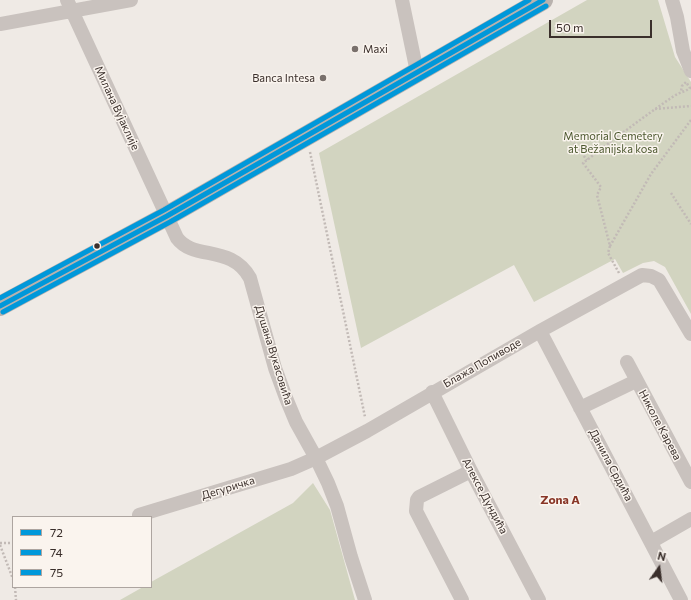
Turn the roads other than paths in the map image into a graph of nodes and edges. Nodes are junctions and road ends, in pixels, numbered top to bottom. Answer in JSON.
{"nodes":[{"id":1,"x":131,"y":0,"type":"edge"},
{"id":2,"x":402,"y":0,"type":"edge"},
{"id":3,"x":543,"y":0,"type":"edge"},
{"id":4,"x":672,"y":0,"type":"edge"},
{"id":5,"x":69,"y":5,"type":"edge"},
{"id":6,"x":0,"y":24,"type":"edge"},
{"id":7,"x":691,"y":71,"type":"edge"},
{"id":8,"x":417,"y":72,"type":"junction"},
{"id":9,"x":167,"y":216,"type":"junction"},
{"id":10,"x":0,"y":306,"type":"edge"},
{"id":11,"x":540,"y":331,"type":"junction"},
{"id":12,"x":691,"y":334,"type":"edge"},
{"id":13,"x":627,"y":362,"type":"dead end"},
{"id":14,"x":636,"y":381,"type":"junction"},
{"id":15,"x":432,"y":392,"type":"junction"},
{"id":16,"x":580,"y":408,"type":"junction"},
{"id":17,"x":316,"y":458,"type":"junction"},
{"id":18,"x":471,"y":471,"type":"junction"},
{"id":19,"x":691,"y":482,"type":"edge"},
{"id":20,"x":139,"y":516,"type":"dead end"},
{"id":21,"x":691,"y":519,"type":"edge"},
{"id":22,"x":651,"y":542,"type":"junction"},
{"id":23,"x":365,"y":600,"type":"edge"},
{"id":24,"x":462,"y":600,"type":"edge"},
{"id":25,"x":539,"y":600,"type":"edge"},
{"id":26,"x":681,"y":600,"type":"edge"}],
"edges":[{"from":1,"to":5,"type":"street"},
{"from":2,"to":8,"type":"street"},
{"from":3,"to":8,"type":"main road"},
{"from":4,"to":7,"type":"street"},
{"from":5,"to":6,"type":"street"},
{"from":5,"to":9,"type":"street","name":"Милана Вујаклије"},
{"from":8,"to":9,"type":"main road"},
{"from":9,"to":10,"type":"main road"},
{"from":9,"to":17,"type":"street","name":"Душана Вукасовића"},
{"from":11,"to":12,"type":"street","name":"Блажа Попиводе"},
{"from":11,"to":15,"type":"street","name":"Блажа Попиводе"},
{"from":11,"to":16,"type":"street","name":"Данила Срдића"},
{"from":13,"to":14,"type":"street"},
{"from":14,"to":16,"type":"street","name":"Николе Карева"},
{"from":14,"to":19,"type":"street","name":"Николе Карева"},
{"from":15,"to":17,"type":"street","name":"Блажа Попиводе"},
{"from":15,"to":18,"type":"street","name":"Алексе Дундића"},
{"from":16,"to":22,"type":"street","name":"Данила Срдића"},
{"from":17,"to":20,"type":"street","name":"Дегуричка"},
{"from":17,"to":23,"type":"street","name":"Душана Вукасовића"},
{"from":18,"to":24,"type":"street"},
{"from":18,"to":25,"type":"street","name":"Алексе Дундића"},
{"from":21,"to":22,"type":"street"},
{"from":22,"to":26,"type":"street","name":"Данила Срдића"}]}
